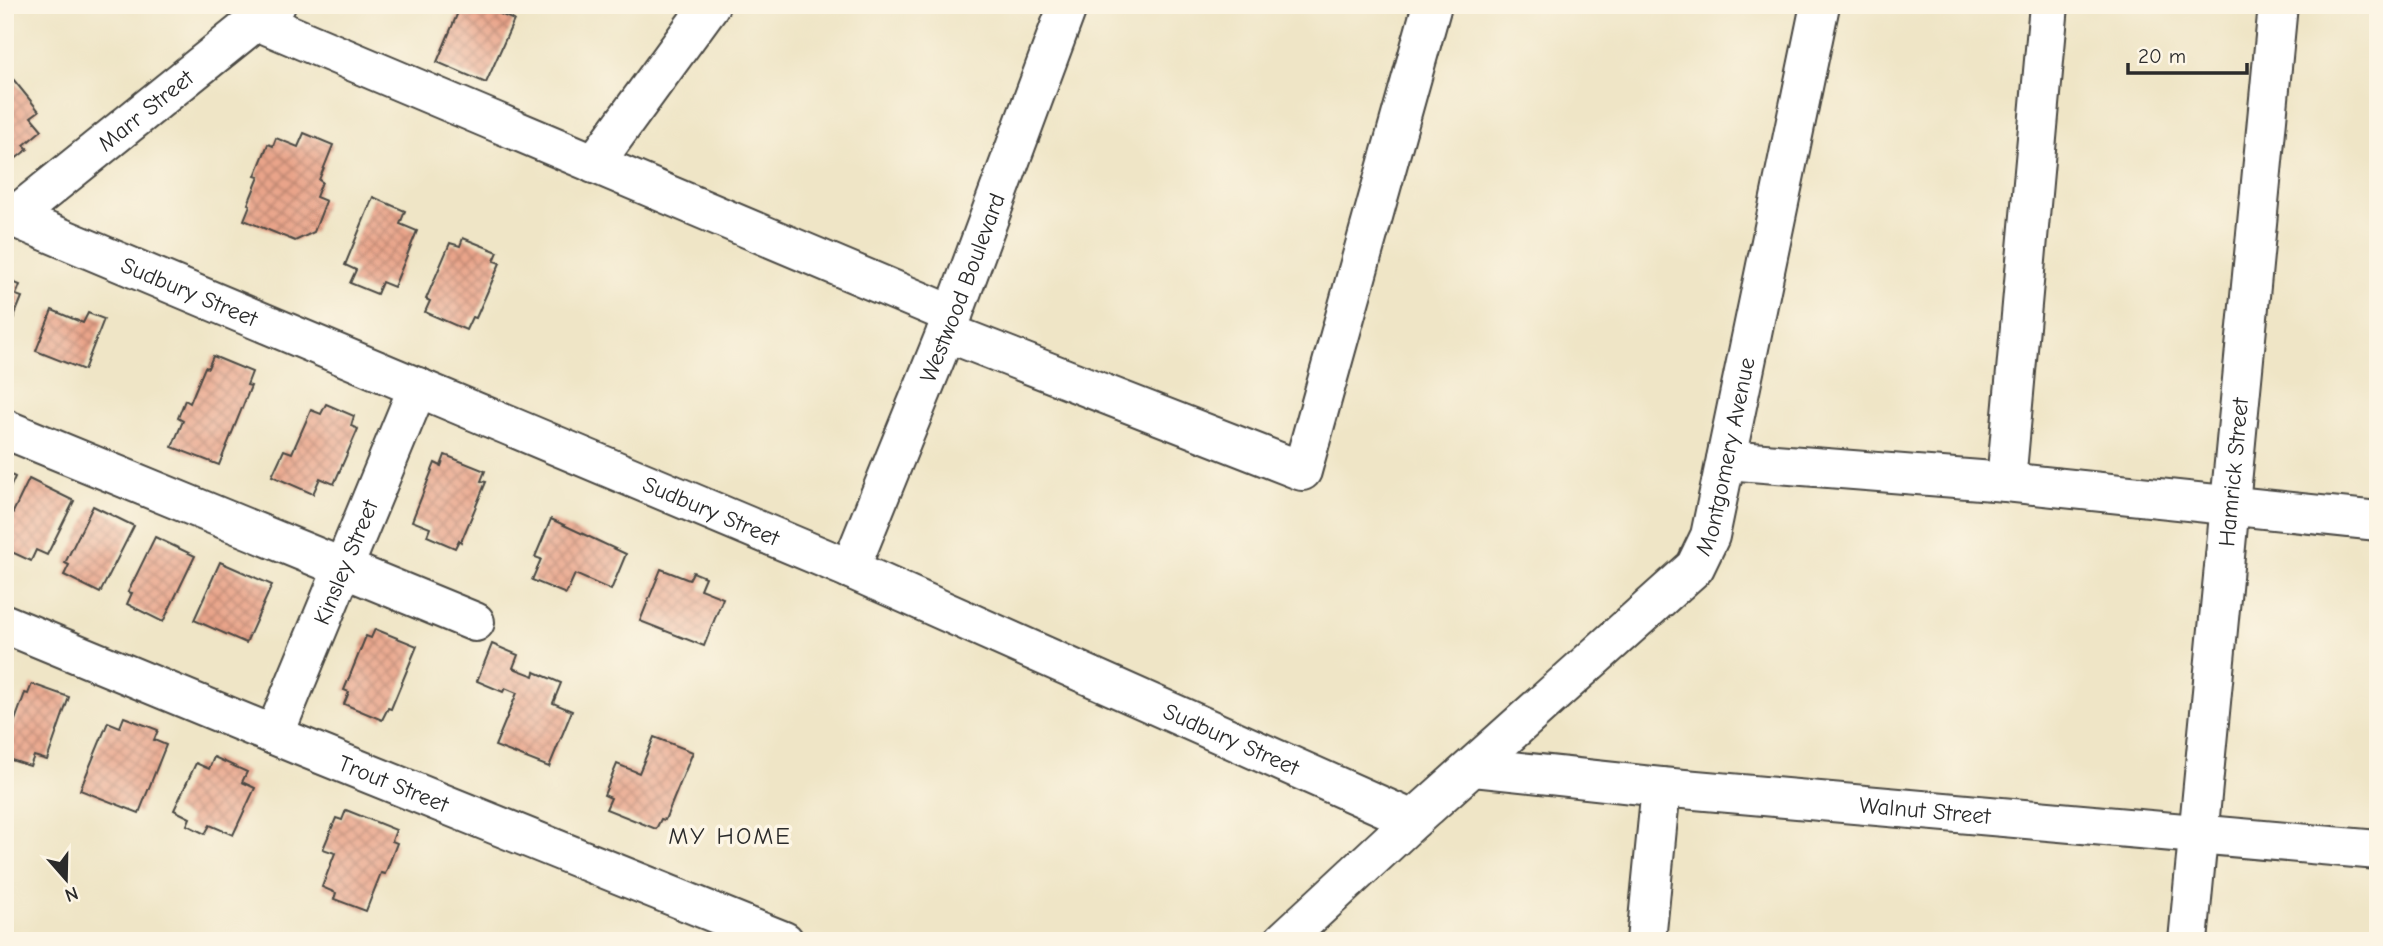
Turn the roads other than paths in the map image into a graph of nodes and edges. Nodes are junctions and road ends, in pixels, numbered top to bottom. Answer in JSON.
{"nodes":[{"id":1,"x":710,"y":5,"type":"edge"},
{"id":2,"x":1068,"y":5,"type":"edge"},
{"id":3,"x":1432,"y":5,"type":"edge"},
{"id":4,"x":1820,"y":5,"type":"edge"},
{"id":5,"x":2049,"y":5,"type":"edge"},
{"id":6,"x":2278,"y":5,"type":"edge"},
{"id":7,"x":267,"y":13,"type":"edge"},
{"id":8,"x":594,"y":164,"type":"junction"},
{"id":9,"x":9,"y":216,"type":"edge"},
{"id":10,"x":949,"y":323,"type":"junction"},
{"id":11,"x":418,"y":387,"type":"junction"},
{"id":12,"x":5,"y":429,"type":"edge"},
{"id":13,"x":1726,"y":460,"type":"junction"},
{"id":14,"x":2006,"y":482,"type":"junction"},
{"id":15,"x":2231,"y":506,"type":"junction"},
{"id":16,"x":2378,"y":521,"type":"edge"},
{"id":17,"x":342,"y":567,"type":"junction"},
{"id":18,"x":850,"y":569,"type":"junction"},
{"id":19,"x":475,"y":622,"type":"dead end"},
{"id":20,"x":5,"y":624,"type":"edge"},
{"id":21,"x":274,"y":736,"type":"junction"},
{"id":22,"x":1474,"y":767,"type":"junction"},
{"id":23,"x":1661,"y":787,"type":"junction"},
{"id":24,"x":1413,"y":820,"type":"junction"},
{"id":25,"x":2199,"y":833,"type":"junction"},
{"id":26,"x":2378,"y":850,"type":"edge"},
{"id":27,"x":784,"y":941,"type":"edge"},
{"id":28,"x":1283,"y":941,"type":"edge"},
{"id":29,"x":1646,"y":941,"type":"edge"},
{"id":30,"x":2188,"y":941,"type":"edge"}],
"edges":[{"from":1,"to":8,"type":"street"},
{"from":2,"to":10,"type":"street","name":"Westwood Boulevard"},
{"from":3,"to":10,"type":"street"},
{"from":4,"to":13,"type":"street","name":"Montgomery Avenue"},
{"from":5,"to":14,"type":"street"},
{"from":6,"to":15,"type":"street","name":"Hamrick Street"},
{"from":7,"to":8,"type":"street"},
{"from":7,"to":9,"type":"street","name":"Marr Street"},
{"from":8,"to":10,"type":"street"},
{"from":9,"to":11,"type":"street","name":"Sudbury Street"},
{"from":10,"to":18,"type":"street","name":"Westwood Boulevard"},
{"from":11,"to":17,"type":"street","name":"Kinsley Street"},
{"from":11,"to":18,"type":"street","name":"Sudbury Street"},
{"from":12,"to":17,"type":"street"},
{"from":13,"to":14,"type":"street"},
{"from":13,"to":22,"type":"street","name":"Montgomery Avenue"},
{"from":14,"to":15,"type":"street"},
{"from":15,"to":16,"type":"street"},
{"from":15,"to":25,"type":"street","name":"Hamrick Street"},
{"from":17,"to":19,"type":"street"},
{"from":17,"to":21,"type":"street","name":"Kinsley Street"},
{"from":18,"to":24,"type":"street","name":"Sudbury Street"},
{"from":20,"to":21,"type":"street","name":"Trout Street"},
{"from":21,"to":27,"type":"street","name":"Trout Street"},
{"from":22,"to":23,"type":"street","name":"Walnut Street"},
{"from":22,"to":24,"type":"street","name":"Montgomery Avenue"},
{"from":23,"to":25,"type":"street","name":"Walnut Street"},
{"from":23,"to":29,"type":"street"},
{"from":24,"to":28,"type":"street","name":"Montgomery Avenue"},
{"from":25,"to":26,"type":"street","name":"Walnut Street"},
{"from":25,"to":30,"type":"street","name":"Hamrick Street"}]}
